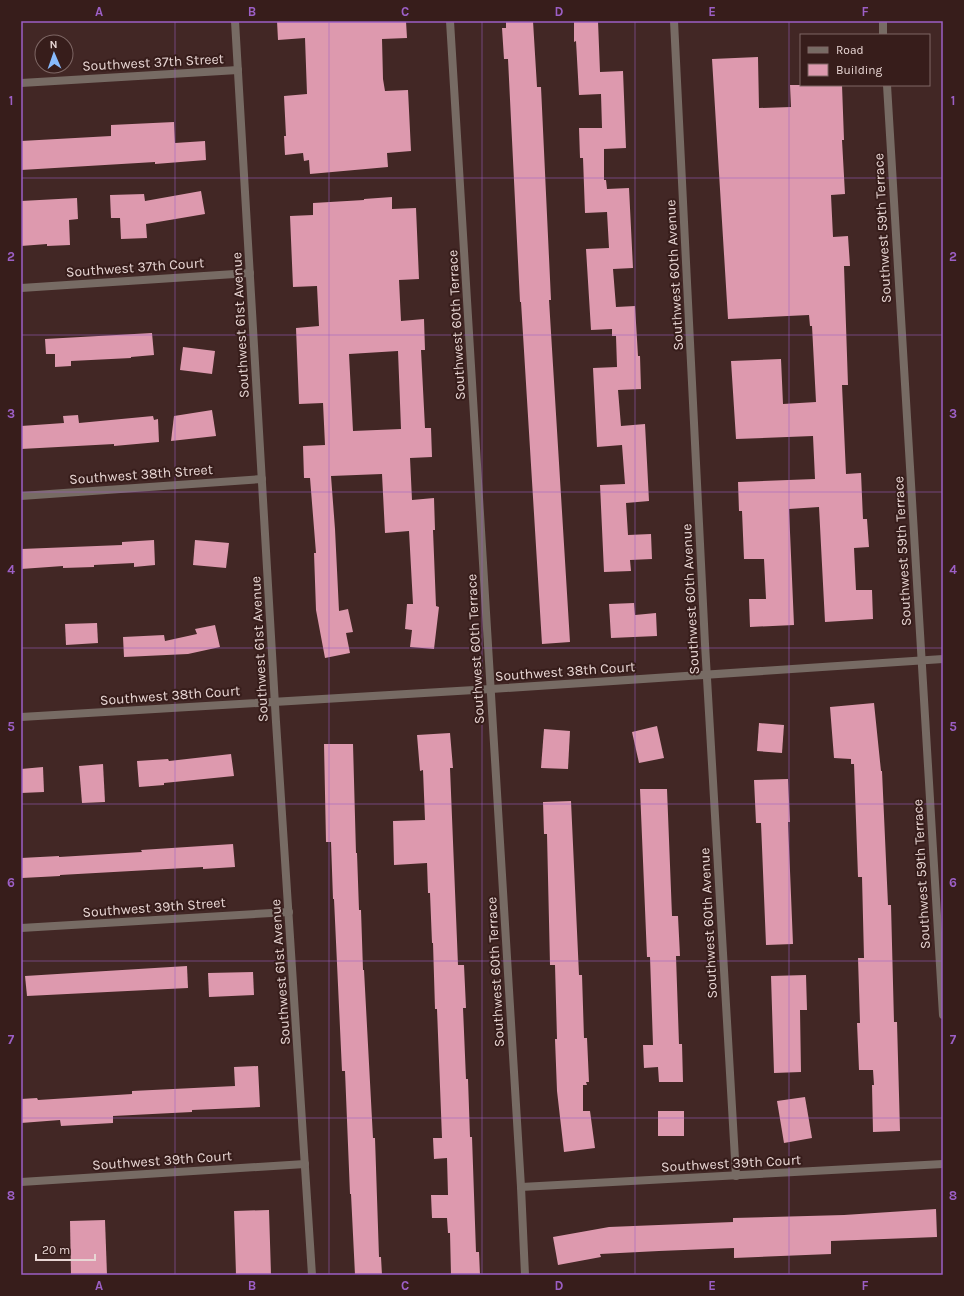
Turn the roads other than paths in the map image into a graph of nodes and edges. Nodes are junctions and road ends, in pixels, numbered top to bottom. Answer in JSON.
{"nodes":[{"id":1,"x":235,"y":21,"type":"edge"},
{"id":2,"x":450,"y":21,"type":"edge"},
{"id":3,"x":674,"y":21,"type":"edge"},
{"id":4,"x":883,"y":21,"type":"edge"},
{"id":5,"x":884,"y":34,"type":"edge"},
{"id":6,"x":238,"y":70,"type":"junction"},
{"id":7,"x":21,"y":83,"type":"edge"},
{"id":8,"x":886,"y":86,"type":"edge"},
{"id":9,"x":250,"y":273,"type":"junction"},
{"id":10,"x":21,"y":288,"type":"edge"},
{"id":11,"x":262,"y":479,"type":"junction"},
{"id":12,"x":21,"y":496,"type":"edge"},
{"id":13,"x":943,"y":659,"type":"edge"},
{"id":14,"x":922,"y":660,"type":"junction"},
{"id":15,"x":707,"y":675,"type":"junction"},
{"id":16,"x":490,"y":689,"type":"junction"},
{"id":17,"x":275,"y":701,"type":"junction"},
{"id":18,"x":21,"y":717,"type":"edge"},
{"id":19,"x":289,"y":912,"type":"junction"},
{"id":20,"x":21,"y":928,"type":"edge"},
{"id":21,"x":943,"y":1015,"type":"edge"},
{"id":22,"x":306,"y":1164,"type":"junction"},
{"id":23,"x":943,"y":1164,"type":"edge"},
{"id":24,"x":736,"y":1176,"type":"junction"},
{"id":25,"x":21,"y":1182,"type":"edge"},
{"id":26,"x":521,"y":1187,"type":"junction"},
{"id":27,"x":312,"y":1275,"type":"edge"},
{"id":28,"x":525,"y":1275,"type":"edge"}],
"edges":[{"from":1,"to":6,"type":"street","name":"Southwest 61st Avenue"},
{"from":2,"to":16,"type":"street","name":"Southwest 60th Terrace"},
{"from":3,"to":15,"type":"street","name":"Southwest 60th Avenue"},
{"from":4,"to":5,"type":"street"},
{"from":6,"to":7,"type":"street","name":"Southwest 37th Street"},
{"from":6,"to":9,"type":"street","name":"Southwest 61st Avenue"},
{"from":8,"to":14,"type":"street","name":"Southwest 59th Terrace"},
{"from":9,"to":10,"type":"street","name":"Southwest 37th Court"},
{"from":9,"to":11,"type":"street","name":"Southwest 61st Avenue"},
{"from":11,"to":12,"type":"street","name":"Southwest 38th Street"},
{"from":11,"to":17,"type":"street","name":"Southwest 61st Avenue"},
{"from":13,"to":14,"type":"street","name":"Southwest 38th Court"},
{"from":14,"to":15,"type":"street","name":"Southwest 38th Court"},
{"from":14,"to":21,"type":"street","name":"Southwest 59th Terrace"},
{"from":15,"to":16,"type":"street","name":"Southwest 38th Court"},
{"from":15,"to":24,"type":"street","name":"Southwest 60th Avenue"},
{"from":16,"to":17,"type":"street","name":"Southwest 38th Court"},
{"from":16,"to":26,"type":"street","name":"Southwest 60th Terrace"},
{"from":17,"to":18,"type":"street","name":"Southwest 38th Court"},
{"from":17,"to":19,"type":"street","name":"Southwest 61st Avenue"},
{"from":19,"to":20,"type":"street","name":"Southwest 39th Street"},
{"from":19,"to":22,"type":"street","name":"Southwest 61st Avenue"},
{"from":22,"to":25,"type":"street","name":"Southwest 39th Court"},
{"from":22,"to":27,"type":"street","name":"Southwest 61st Avenue"},
{"from":23,"to":24,"type":"street","name":"Southwest 39th Court"},
{"from":24,"to":26,"type":"street","name":"Southwest 39th Court"},
{"from":26,"to":28,"type":"street","name":"Southwest 60th Terrace"}]}
